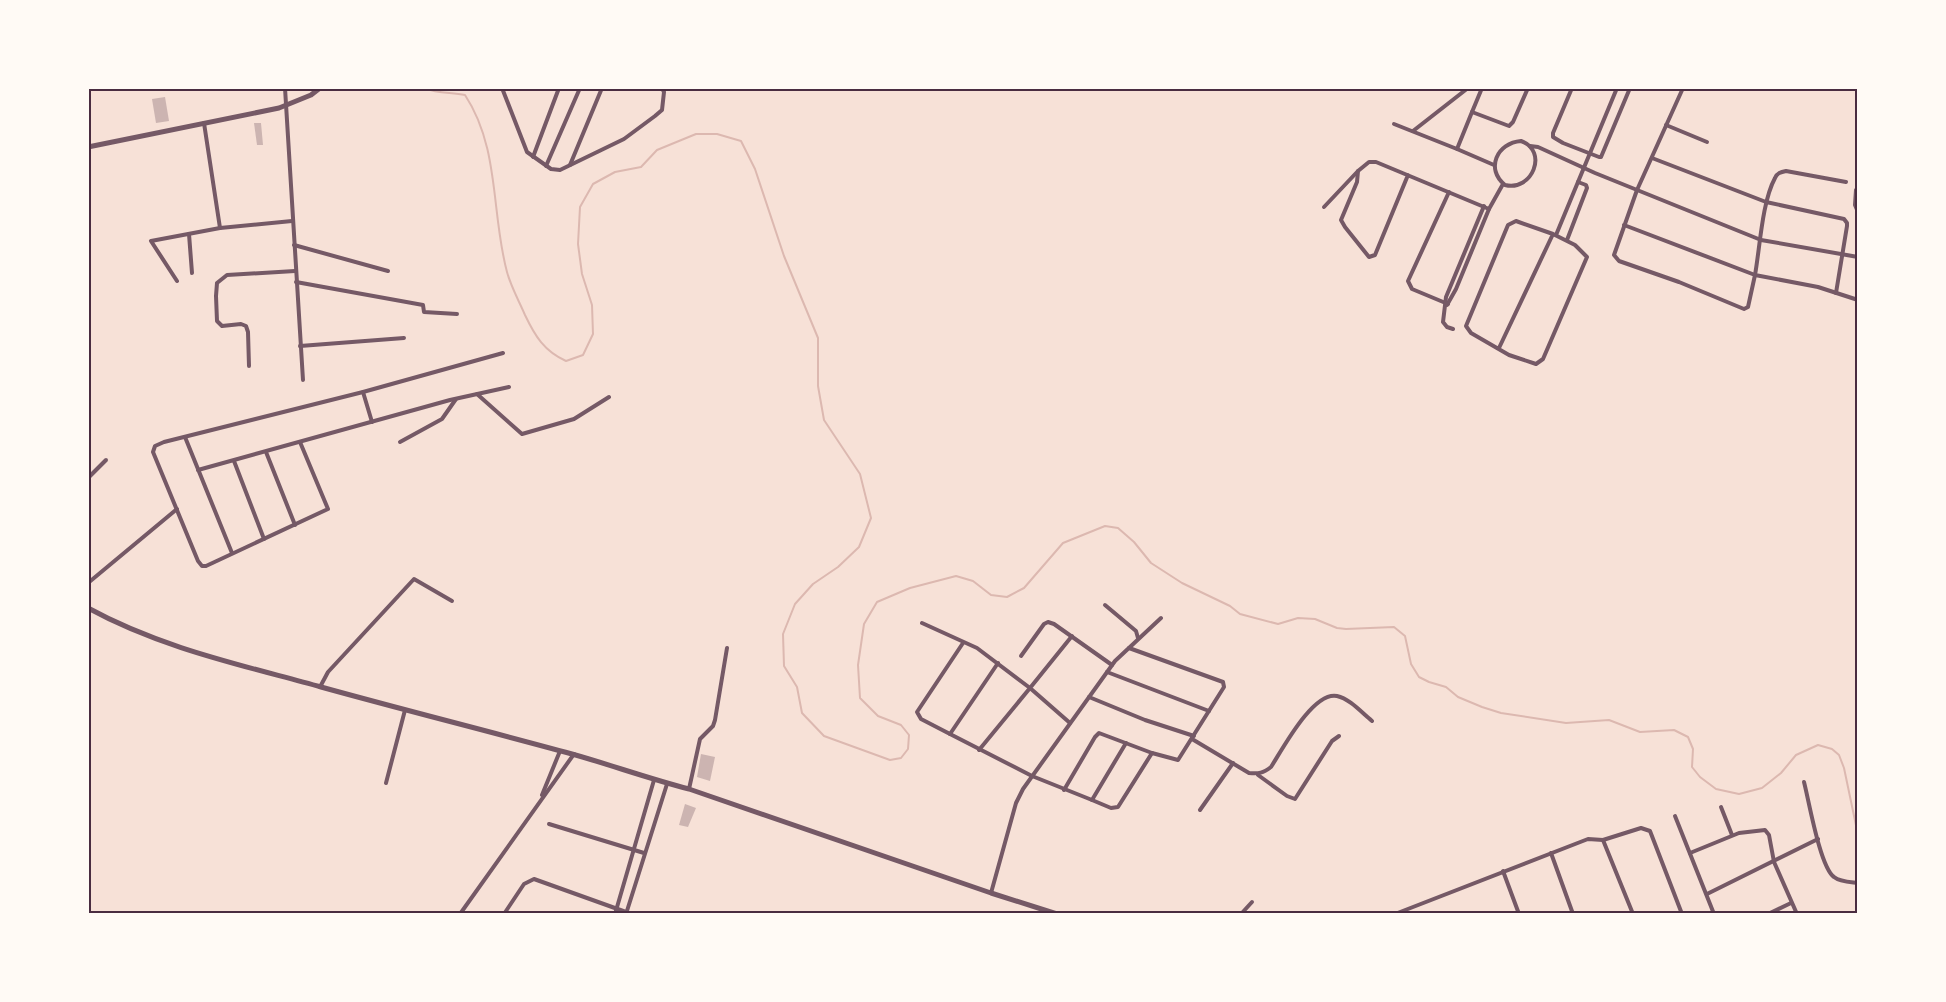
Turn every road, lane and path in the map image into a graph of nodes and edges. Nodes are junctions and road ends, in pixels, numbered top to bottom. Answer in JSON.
{"nodes":[{"id":1,"x":285,"y":88,"type":"edge"},
{"id":2,"x":320,"y":88,"type":"edge"},
{"id":3,"x":502,"y":88,"type":"edge"},
{"id":4,"x":559,"y":88,"type":"edge"},
{"id":5,"x":580,"y":88,"type":"edge"},
{"id":6,"x":602,"y":88,"type":"edge"},
{"id":7,"x":662,"y":88,"type":"edge"},
{"id":8,"x":1468,"y":88,"type":"edge"},
{"id":9,"x":1482,"y":88,"type":"edge"},
{"id":10,"x":1528,"y":88,"type":"edge"},
{"id":11,"x":1572,"y":88,"type":"edge"},
{"id":12,"x":1617,"y":88,"type":"edge"},
{"id":13,"x":1630,"y":88,"type":"edge"},
{"id":14,"x":1683,"y":88,"type":"edge"},
{"id":15,"x":285,"y":106,"type":"junction"},
{"id":16,"x":1473,"y":112,"type":"junction"},
{"id":17,"x":204,"y":123,"type":"junction"},
{"id":18,"x":1394,"y":124,"type":"dead end"},
{"id":19,"x":1666,"y":125,"type":"junction"},
{"id":20,"x":1413,"y":131,"type":"junction"},
{"id":21,"x":1707,"y":142,"type":"dead end"},
{"id":22,"x":1530,"y":146,"type":"junction"},
{"id":23,"x":88,"y":147,"type":"edge"},
{"id":24,"x":1457,"y":149,"type":"junction"},
{"id":25,"x":1590,"y":153,"type":"junction"},
{"id":26,"x":533,"y":157,"type":"junction"},
{"id":27,"x":1652,"y":158,"type":"junction"},
{"id":28,"x":1494,"y":165,"type":"junction"},
{"id":29,"x":546,"y":166,"type":"junction"},
{"id":30,"x":570,"y":166,"type":"junction"},
{"id":31,"x":1584,"y":168,"type":"junction"},
{"id":32,"x":1358,"y":171,"type":"junction"},
{"id":33,"x":1408,"y":175,"type":"junction"},
{"id":34,"x":1578,"y":182,"type":"junction"},
{"id":35,"x":1846,"y":182,"type":"dead end"},
{"id":36,"x":1503,"y":184,"type":"junction"},
{"id":37,"x":1638,"y":190,"type":"junction"},
{"id":38,"x":1856,"y":190,"type":"dead end"},
{"id":39,"x":1449,"y":192,"type":"junction"},
{"id":40,"x":1766,"y":202,"type":"junction"},
{"id":41,"x":1324,"y":207,"type":"dead end"},
{"id":42,"x":1487,"y":208,"type":"junction"},
{"id":43,"x":1857,"y":212,"type":"edge"},
{"id":44,"x":292,"y":221,"type":"junction"},
{"id":45,"x":1624,"y":225,"type":"junction"},
{"id":46,"x":220,"y":228,"type":"junction"},
{"id":47,"x":189,"y":234,"type":"junction"},
{"id":48,"x":1555,"y":235,"type":"junction"},
{"id":49,"x":1567,"y":240,"type":"junction"},
{"id":50,"x":1761,"y":240,"type":"junction"},
{"id":51,"x":294,"y":245,"type":"junction"},
{"id":52,"x":1842,"y":255,"type":"junction"},
{"id":53,"x":1857,"y":257,"type":"edge"},
{"id":54,"x":388,"y":271,"type":"dead end"},
{"id":55,"x":295,"y":272,"type":"junction"},
{"id":56,"x":192,"y":273,"type":"dead end"},
{"id":57,"x":1755,"y":275,"type":"junction"},
{"id":58,"x":177,"y":281,"type":"dead end"},
{"id":59,"x":296,"y":282,"type":"junction"},
{"id":60,"x":1836,"y":293,"type":"junction"},
{"id":61,"x":1857,"y":300,"type":"edge"},
{"id":62,"x":1446,"y":304,"type":"junction"},
{"id":63,"x":457,"y":314,"type":"dead end"},
{"id":64,"x":1453,"y":329,"type":"dead end"},
{"id":65,"x":404,"y":338,"type":"dead end"},
{"id":66,"x":300,"y":346,"type":"junction"},
{"id":67,"x":1499,"y":348,"type":"junction"},
{"id":68,"x":502,"y":353,"type":"dead end"},
{"id":69,"x":249,"y":366,"type":"dead end"},
{"id":70,"x":303,"y":380,"type":"dead end"},
{"id":71,"x":508,"y":387,"type":"dead end"},
{"id":72,"x":363,"y":392,"type":"junction"},
{"id":73,"x":477,"y":394,"type":"junction"},
{"id":74,"x":609,"y":398,"type":"dead end"},
{"id":75,"x":457,"y":399,"type":"junction"},
{"id":76,"x":372,"y":422,"type":"junction"},
{"id":77,"x":185,"y":437,"type":"junction"},
{"id":78,"x":300,"y":442,"type":"junction"},
{"id":79,"x":400,"y":442,"type":"dead end"},
{"id":80,"x":266,"y":452,"type":"junction"},
{"id":81,"x":106,"y":460,"type":"dead end"},
{"id":82,"x":234,"y":460,"type":"junction"},
{"id":83,"x":198,"y":470,"type":"junction"},
{"id":84,"x":88,"y":478,"type":"edge"},
{"id":85,"x":177,"y":509,"type":"junction"},
{"id":86,"x":295,"y":525,"type":"junction"},
{"id":87,"x":264,"y":539,"type":"junction"},
{"id":88,"x":232,"y":554,"type":"junction"},
{"id":89,"x":88,"y":583,"type":"edge"},
{"id":90,"x":452,"y":601,"type":"dead end"},
{"id":91,"x":1106,"y":606,"type":"dead end"},
{"id":92,"x":88,"y":608,"type":"edge"},
{"id":93,"x":1161,"y":618,"type":"dead end"},
{"id":94,"x":922,"y":623,"type":"dead end"},
{"id":95,"x":1072,"y":636,"type":"junction"},
{"id":96,"x":1138,"y":639,"type":"junction"},
{"id":97,"x":963,"y":643,"type":"junction"},
{"id":98,"x":727,"y":648,"type":"dead end"},
{"id":99,"x":1129,"y":648,"type":"junction"},
{"id":100,"x":1021,"y":656,"type":"dead end"},
{"id":101,"x":998,"y":663,"type":"junction"},
{"id":102,"x":1112,"y":665,"type":"junction"},
{"id":103,"x":1107,"y":672,"type":"junction"},
{"id":104,"x":320,"y":687,"type":"junction"},
{"id":105,"x":1030,"y":688,"type":"junction"},
{"id":106,"x":1089,"y":697,"type":"junction"},
{"id":107,"x":405,"y":710,"type":"junction"},
{"id":108,"x":1209,"y":711,"type":"junction"},
{"id":109,"x":1372,"y":721,"type":"dead end"},
{"id":110,"x":1070,"y":723,"type":"junction"},
{"id":111,"x":950,"y":734,"type":"junction"},
{"id":112,"x":1340,"y":736,"type":"dead end"},
{"id":113,"x":1193,"y":737,"type":"junction"},
{"id":114,"x":1126,"y":743,"type":"junction"},
{"id":115,"x":979,"y":750,"type":"junction"},
{"id":116,"x":560,"y":751,"type":"junction"},
{"id":117,"x":1152,"y":753,"type":"junction"},
{"id":118,"x":574,"y":754,"type":"junction"},
{"id":119,"x":1233,"y":763,"type":"junction"},
{"id":120,"x":1257,"y":774,"type":"junction"},
{"id":121,"x":1032,"y":776,"type":"junction"},
{"id":122,"x":654,"y":780,"type":"junction"},
{"id":123,"x":1804,"y":782,"type":"dead end"},
{"id":124,"x":386,"y":783,"type":"dead end"},
{"id":125,"x":668,"y":784,"type":"junction"},
{"id":126,"x":689,"y":789,"type":"junction"},
{"id":127,"x":1064,"y":790,"type":"junction"},
{"id":128,"x":1092,"y":800,"type":"junction"},
{"id":129,"x":539,"y":801,"type":"junction"},
{"id":130,"x":1720,"y":807,"type":"dead end"},
{"id":131,"x":1200,"y":810,"type":"dead end"},
{"id":132,"x":1675,"y":816,"type":"dead end"},
{"id":133,"x":549,"y":824,"type":"dead end"},
{"id":134,"x":1732,"y":835,"type":"junction"},
{"id":135,"x":1818,"y":839,"type":"junction"},
{"id":136,"x":1603,"y":840,"type":"junction"},
{"id":137,"x":633,"y":850,"type":"junction"},
{"id":138,"x":644,"y":853,"type":"junction"},
{"id":139,"x":1551,"y":853,"type":"junction"},
{"id":140,"x":1690,"y":853,"type":"junction"},
{"id":141,"x":1774,"y":862,"type":"junction"},
{"id":142,"x":1503,"y":871,"type":"junction"},
{"id":143,"x":1857,"y":883,"type":"edge"},
{"id":144,"x":991,"y":893,"type":"junction"},
{"id":145,"x":1707,"y":894,"type":"junction"},
{"id":146,"x":1252,"y":902,"type":"dead end"},
{"id":147,"x":1791,"y":903,"type":"junction"},
{"id":148,"x":615,"y":911,"type":"edge"},
{"id":149,"x":626,"y":913,"type":"edge"},
{"id":150,"x":1397,"y":913,"type":"edge"},
{"id":151,"x":460,"y":914,"type":"edge"},
{"id":152,"x":504,"y":914,"type":"edge"},
{"id":153,"x":1057,"y":914,"type":"edge"},
{"id":154,"x":1241,"y":914,"type":"edge"},
{"id":155,"x":1519,"y":914,"type":"edge"},
{"id":156,"x":1573,"y":914,"type":"edge"},
{"id":157,"x":1633,"y":914,"type":"edge"},
{"id":158,"x":1683,"y":914,"type":"edge"},
{"id":159,"x":1714,"y":914,"type":"edge"},
{"id":160,"x":1768,"y":914,"type":"edge"},
{"id":161,"x":1797,"y":914,"type":"edge"}],
"edges":[{"from":1,"to":15,"type":"street"},
{"from":2,"to":15,"type":"street"},
{"from":3,"to":26,"type":"street"},
{"from":4,"to":26,"type":"street"},
{"from":5,"to":29,"type":"street"},
{"from":6,"to":30,"type":"street"},
{"from":7,"to":30,"type":"street"},
{"from":8,"to":20,"type":"street"},
{"from":9,"to":16,"type":"street"},
{"from":10,"to":16,"type":"street"},
{"from":11,"to":25,"type":"street"},
{"from":12,"to":25,"type":"street"},
{"from":13,"to":25,"type":"street"},
{"from":14,"to":19,"type":"street"},
{"from":15,"to":17,"type":"street"},
{"from":15,"to":44,"type":"street"},
{"from":16,"to":24,"type":"street"},
{"from":17,"to":23,"type":"street"},
{"from":17,"to":46,"type":"street"},
{"from":18,"to":20,"type":"street"},
{"from":19,"to":21,"type":"street"},
{"from":19,"to":27,"type":"street"},
{"from":20,"to":24,"type":"street"},
{"from":22,"to":28,"type":"street"},
{"from":22,"to":31,"type":"street"},
{"from":22,"to":36,"type":"street"},
{"from":24,"to":28,"type":"street"},
{"from":25,"to":31,"type":"street"},
{"from":26,"to":29,"type":"street"},
{"from":27,"to":37,"type":"street"},
{"from":27,"to":40,"type":"street"},
{"from":28,"to":36,"type":"street"},
{"from":29,"to":30,"type":"street"},
{"from":31,"to":34,"type":"street"},
{"from":31,"to":37,"type":"street"},
{"from":32,"to":33,"type":"street"},
{"from":32,"to":33,"type":"street"},
{"from":32,"to":41,"type":"street"},
{"from":33,"to":39,"type":"street"},
{"from":34,"to":48,"type":"street"},
{"from":34,"to":49,"type":"street"},
{"from":35,"to":40,"type":"street"},
{"from":36,"to":42,"type":"street"},
{"from":37,"to":45,"type":"street"},
{"from":37,"to":50,"type":"street"},
{"from":38,"to":43,"type":"street"},
{"from":39,"to":42,"type":"street"},
{"from":39,"to":62,"type":"street"},
{"from":40,"to":50,"type":"street"},
{"from":40,"to":52,"type":"street"},
{"from":42,"to":62,"type":"street"},
{"from":44,"to":46,"type":"street"},
{"from":44,"to":51,"type":"street"},
{"from":45,"to":57,"type":"street"},
{"from":45,"to":57,"type":"street"},
{"from":46,"to":47,"type":"street"},
{"from":47,"to":56,"type":"street"},
{"from":47,"to":58,"type":"street"},
{"from":48,"to":49,"type":"street"},
{"from":48,"to":67,"type":"street"},
{"from":48,"to":67,"type":"street"},
{"from":49,"to":67,"type":"street"},
{"from":50,"to":52,"type":"street"},
{"from":50,"to":57,"type":"street"},
{"from":51,"to":54,"type":"street"},
{"from":51,"to":55,"type":"street"},
{"from":52,"to":53,"type":"street"},
{"from":52,"to":60,"type":"street"},
{"from":55,"to":59,"type":"street"},
{"from":55,"to":69,"type":"street"},
{"from":57,"to":60,"type":"street"},
{"from":59,"to":63,"type":"street"},
{"from":59,"to":66,"type":"street"},
{"from":60,"to":61,"type":"street"},
{"from":62,"to":64,"type":"street"},
{"from":65,"to":66,"type":"street"},
{"from":66,"to":70,"type":"street"},
{"from":68,"to":72,"type":"street"},
{"from":71,"to":73,"type":"street"},
{"from":72,"to":76,"type":"street"},
{"from":72,"to":77,"type":"street"},
{"from":73,"to":74,"type":"street"},
{"from":73,"to":75,"type":"street"},
{"from":75,"to":76,"type":"street"},
{"from":75,"to":79,"type":"street"},
{"from":76,"to":78,"type":"street"},
{"from":77,"to":83,"type":"street"},
{"from":77,"to":85,"type":"street"},
{"from":78,"to":80,"type":"street"},
{"from":78,"to":86,"type":"street"},
{"from":80,"to":82,"type":"street"},
{"from":80,"to":86,"type":"street"},
{"from":81,"to":84,"type":"street"},
{"from":82,"to":83,"type":"street"},
{"from":82,"to":87,"type":"street"},
{"from":83,"to":88,"type":"street"},
{"from":85,"to":88,"type":"street"},
{"from":85,"to":89,"type":"street"},
{"from":86,"to":87,"type":"street"},
{"from":87,"to":88,"type":"street"},
{"from":90,"to":104,"type":"street"},
{"from":91,"to":96,"type":"street"},
{"from":92,"to":104,"type":"street"},
{"from":93,"to":96,"type":"street"},
{"from":94,"to":97,"type":"street"},
{"from":95,"to":100,"type":"street"},
{"from":95,"to":102,"type":"street"},
{"from":95,"to":105,"type":"street"},
{"from":96,"to":99,"type":"street"},
{"from":97,"to":101,"type":"street"},
{"from":97,"to":111,"type":"street"},
{"from":98,"to":126,"type":"street"},
{"from":99,"to":102,"type":"street"},
{"from":99,"to":108,"type":"street"},
{"from":101,"to":105,"type":"street"},
{"from":101,"to":111,"type":"street"},
{"from":102,"to":103,"type":"street"},
{"from":103,"to":106,"type":"street"},
{"from":103,"to":108,"type":"street"},
{"from":104,"to":107,"type":"street"},
{"from":105,"to":110,"type":"street"},
{"from":105,"to":115,"type":"street"},
{"from":106,"to":110,"type":"street"},
{"from":106,"to":113,"type":"street"},
{"from":107,"to":116,"type":"street"},
{"from":107,"to":124,"type":"street"},
{"from":108,"to":113,"type":"street"},
{"from":109,"to":120,"type":"street"},
{"from":110,"to":121,"type":"street"},
{"from":111,"to":115,"type":"street"},
{"from":112,"to":120,"type":"street"},
{"from":113,"to":117,"type":"street"},
{"from":113,"to":119,"type":"street"},
{"from":114,"to":117,"type":"street"},
{"from":114,"to":127,"type":"street"},
{"from":114,"to":128,"type":"street"},
{"from":115,"to":121,"type":"street"},
{"from":116,"to":118,"type":"street"},
{"from":116,"to":129,"type":"street"},
{"from":117,"to":128,"type":"street"},
{"from":118,"to":122,"type":"street"},
{"from":118,"to":129,"type":"street"},
{"from":119,"to":120,"type":"street"},
{"from":119,"to":131,"type":"street"},
{"from":121,"to":127,"type":"street"},
{"from":121,"to":144,"type":"street"},
{"from":122,"to":125,"type":"street"},
{"from":122,"to":137,"type":"street"},
{"from":123,"to":135,"type":"street"},
{"from":125,"to":126,"type":"street"},
{"from":125,"to":138,"type":"street"},
{"from":126,"to":144,"type":"street"},
{"from":127,"to":128,"type":"street"},
{"from":129,"to":151,"type":"street"},
{"from":130,"to":134,"type":"street"},
{"from":132,"to":140,"type":"street"},
{"from":133,"to":137,"type":"street"},
{"from":134,"to":140,"type":"street"},
{"from":134,"to":141,"type":"street"},
{"from":135,"to":141,"type":"street"},
{"from":135,"to":143,"type":"street"},
{"from":136,"to":139,"type":"street"},
{"from":136,"to":157,"type":"street"},
{"from":136,"to":158,"type":"street"},
{"from":137,"to":138,"type":"street"},
{"from":137,"to":148,"type":"street"},
{"from":138,"to":149,"type":"street"},
{"from":139,"to":142,"type":"street"},
{"from":139,"to":156,"type":"street"},
{"from":140,"to":145,"type":"street"},
{"from":141,"to":145,"type":"street"},
{"from":141,"to":147,"type":"street"},
{"from":142,"to":150,"type":"street"},
{"from":142,"to":155,"type":"street"},
{"from":144,"to":153,"type":"street"},
{"from":145,"to":159,"type":"street"},
{"from":146,"to":154,"type":"street"},
{"from":147,"to":160,"type":"street"},
{"from":147,"to":161,"type":"street"},
{"from":148,"to":149,"type":"street"},
{"from":148,"to":152,"type":"street"}]}
